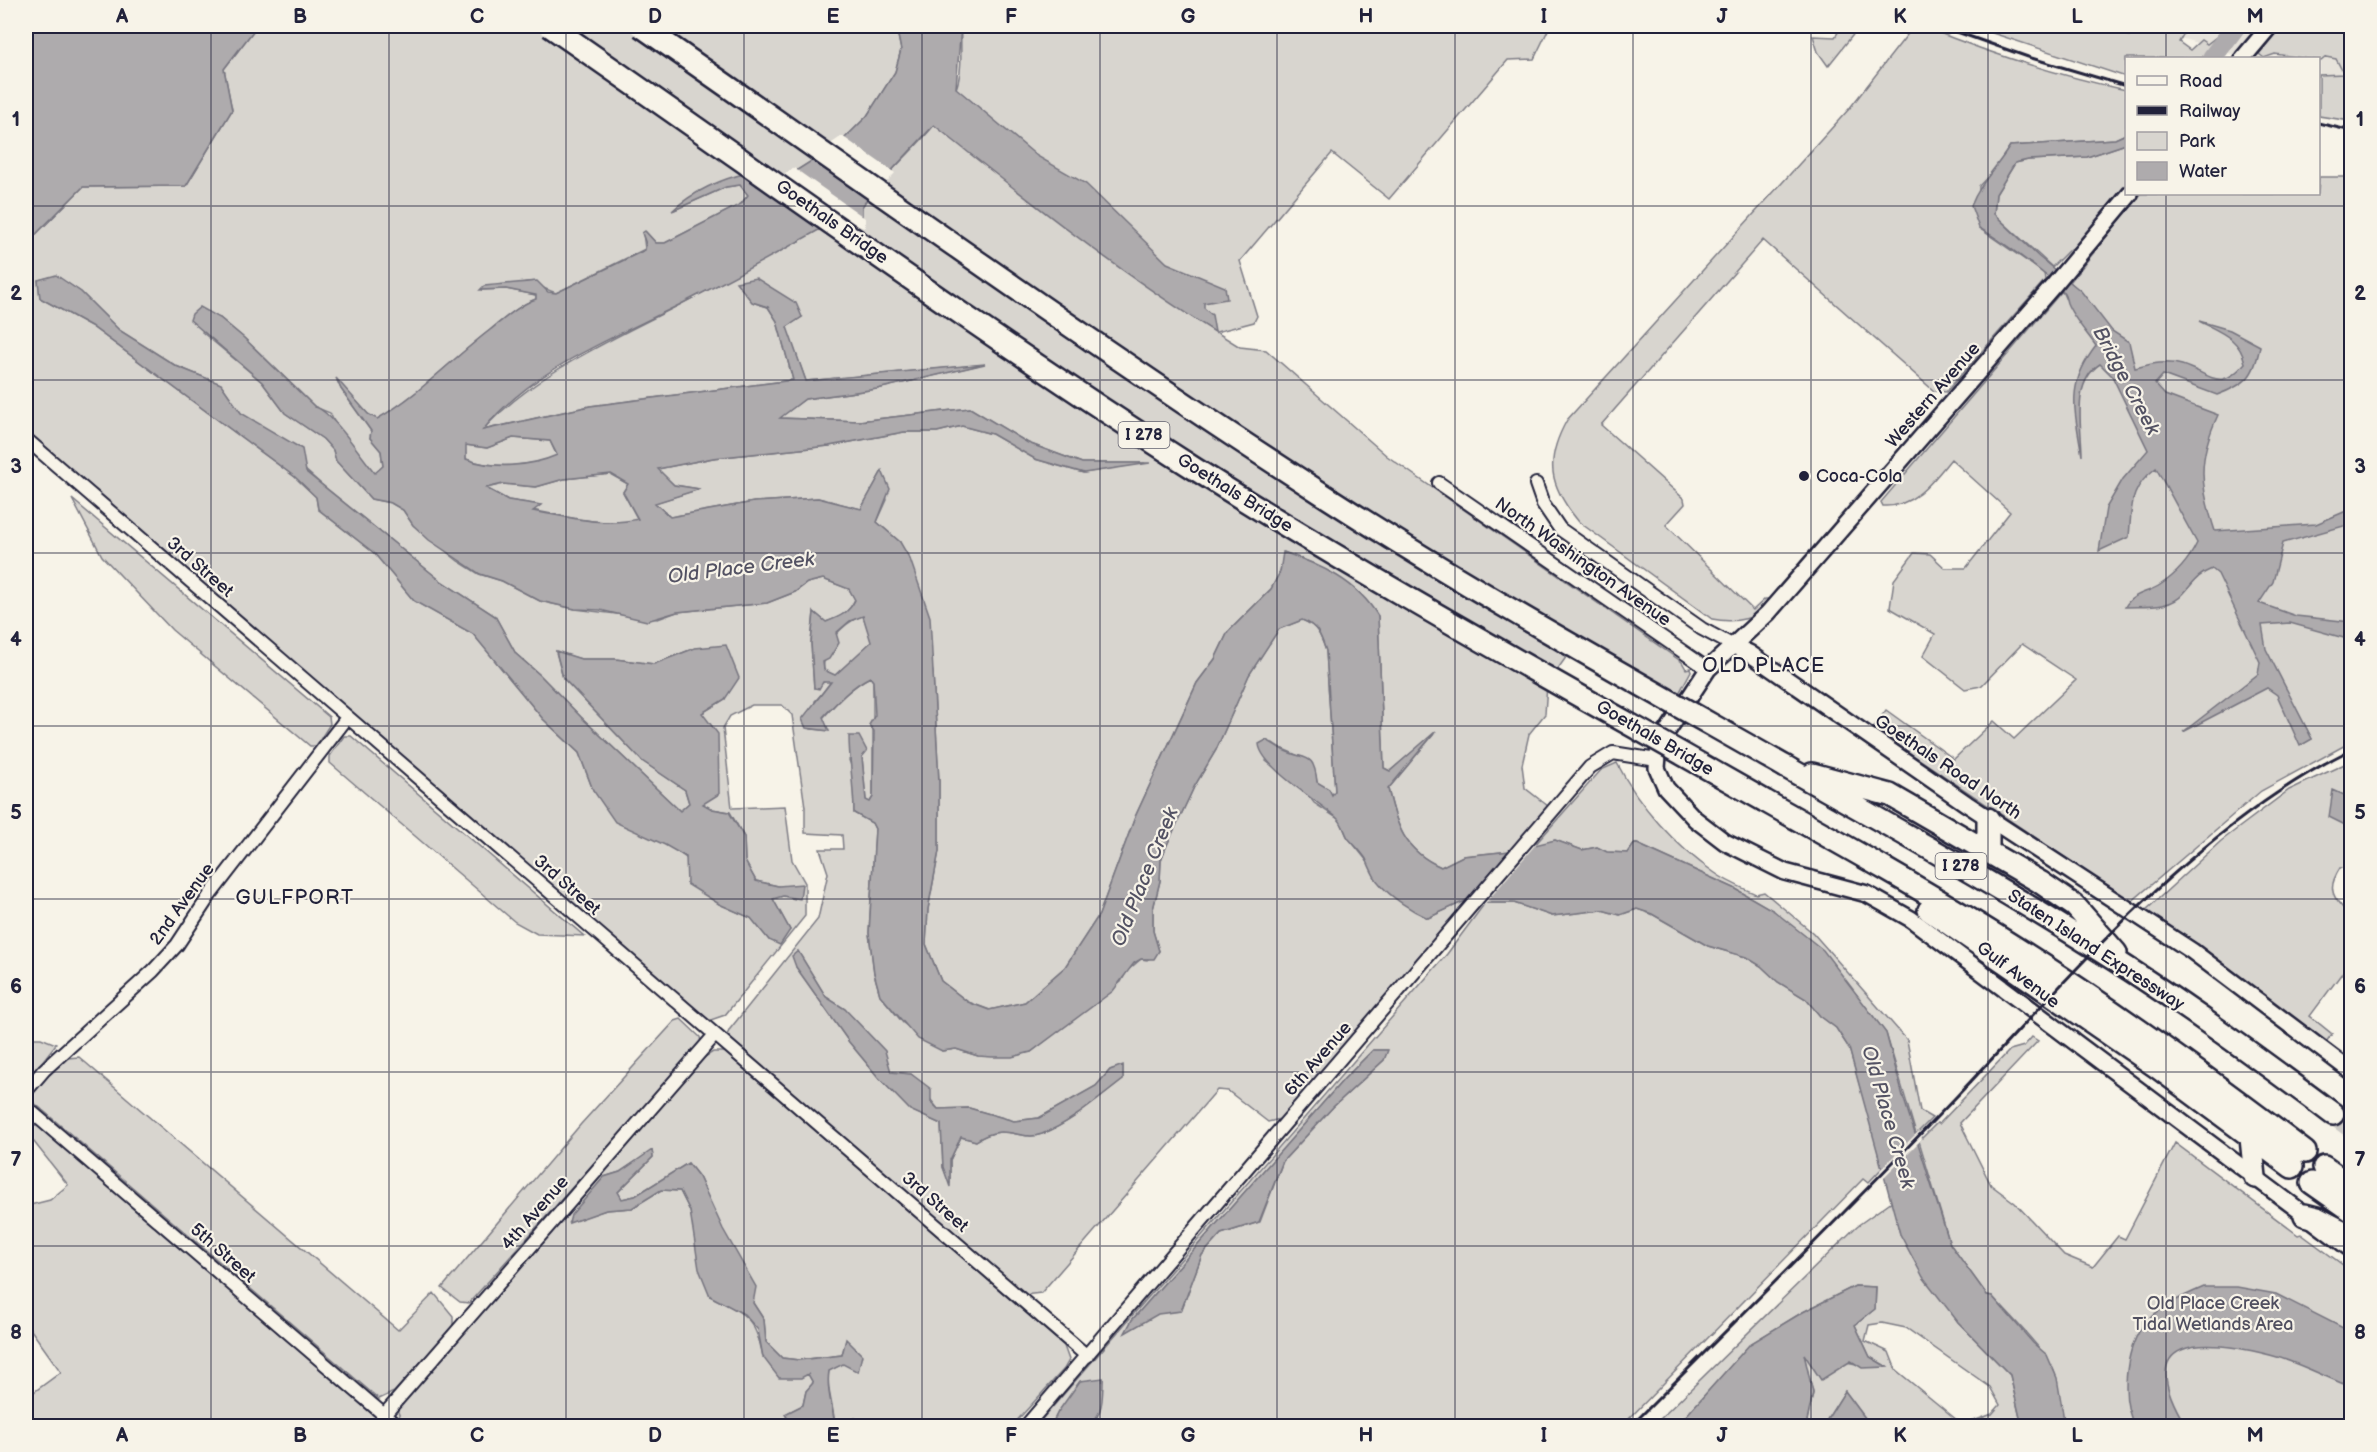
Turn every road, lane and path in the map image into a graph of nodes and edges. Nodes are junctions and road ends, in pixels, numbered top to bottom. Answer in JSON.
{"nodes":[{"id":1,"x":550,"y":26,"type":"edge"},
{"id":2,"x":641,"y":26,"type":"edge"},
{"id":3,"x":2270,"y":26,"type":"edge"},
{"id":4,"x":2244,"y":57,"type":"edge"},
{"id":5,"x":2129,"y":195,"type":"edge"},
{"id":6,"x":26,"y":439,"type":"edge"},
{"id":7,"x":1439,"y":483,"type":"dead end"},
{"id":8,"x":1536,"y":484,"type":"dead end"},
{"id":9,"x":1732,"y":645,"type":"junction"},
{"id":10,"x":1708,"y":669,"type":"junction"},
{"id":11,"x":346,"y":719,"type":"junction"},
{"id":12,"x":1657,"y":760,"type":"junction"},
{"id":13,"x":1786,"y":767,"type":"junction"},
{"id":14,"x":1988,"y":819,"type":"junction"},
{"id":15,"x":1988,"y":852,"type":"junction"},
{"id":16,"x":1902,"y":879,"type":"junction"},
{"id":17,"x":2132,"y":972,"type":"junction"},
{"id":18,"x":714,"y":1036,"type":"junction"},
{"id":19,"x":2352,"y":1072,"type":"edge"},
{"id":20,"x":26,"y":1091,"type":"edge"},
{"id":21,"x":26,"y":1107,"type":"edge"},
{"id":22,"x":2333,"y":1114,"type":"tunnel mouth"},
{"id":23,"x":2251,"y":1138,"type":"junction"},
{"id":24,"x":2255,"y":1177,"type":"junction"},
{"id":25,"x":2352,"y":1187,"type":"edge"},
{"id":26,"x":2352,"y":1211,"type":"edge"},
{"id":27,"x":2305,"y":1215,"type":"junction"},
{"id":28,"x":2352,"y":1236,"type":"edge"},
{"id":29,"x":2352,"y":1250,"type":"edge"},
{"id":30,"x":1087,"y":1356,"type":"junction"},
{"id":31,"x":384,"y":1415,"type":"junction"},
{"id":32,"x":397,"y":1426,"type":"edge"},
{"id":33,"x":1026,"y":1426,"type":"edge"}],
"edges":[{"from":1,"to":16,"type":"highway","name":"Goethals Bridge","number":"I 278","bridge":true},
{"from":2,"to":13,"type":"highway","number":"I 278","bridge":true},
{"from":3,"to":4,"type":"street"},
{"from":5,"to":9,"type":"street","name":"Western Avenue"},
{"from":6,"to":11,"type":"street","name":"3rd Street"},
{"from":7,"to":10,"type":"street","name":"North Washington Avenue"},
{"from":8,"to":9,"type":"street","name":"Goethals Road North"},
{"from":9,"to":10,"type":"street","name":"Western Avenue"},
{"from":9,"to":14,"type":"street","name":"Goethals Road North"},
{"from":10,"to":12,"type":"street","name":"Western Avenue"},
{"from":11,"to":18,"type":"street","name":"3rd Street"},
{"from":11,"to":20,"type":"street","name":"2nd Avenue"},
{"from":12,"to":24,"type":"street","name":"Gulf Avenue"},
{"from":12,"to":30,"type":"street","name":"6th Avenue"},
{"from":13,"to":15,"type":"highway"},
{"from":13,"to":17,"type":"highway","name":"Staten Island Expressway","number":"I 278"},
{"from":14,"to":15,"type":"highway"},
{"from":14,"to":19,"type":"street","name":"Goethals Road North"},
{"from":15,"to":17,"type":"highway"},
{"from":16,"to":23,"type":"highway"},
{"from":16,"to":23,"type":"highway","number":"I 278"},
{"from":17,"to":22,"type":"highway","name":"Staten Island Expressway","number":"I 278"},
{"from":18,"to":30,"type":"street","name":"3rd Street"},
{"from":18,"to":31,"type":"street","name":"4th Avenue"},
{"from":21,"to":31,"type":"street","name":"5th Street"},
{"from":23,"to":24,"type":"highway"},
{"from":24,"to":27,"type":"street","name":"Gulf Avenue"},
{"from":25,"to":26,"type":"highway"},
{"from":27,"to":28,"type":"highway"},
{"from":27,"to":29,"type":"street","name":"Gulf Avenue"},
{"from":30,"to":33,"type":"street","name":"6th Avenue"},
{"from":31,"to":32,"type":"street","name":"5th Street"}]}
